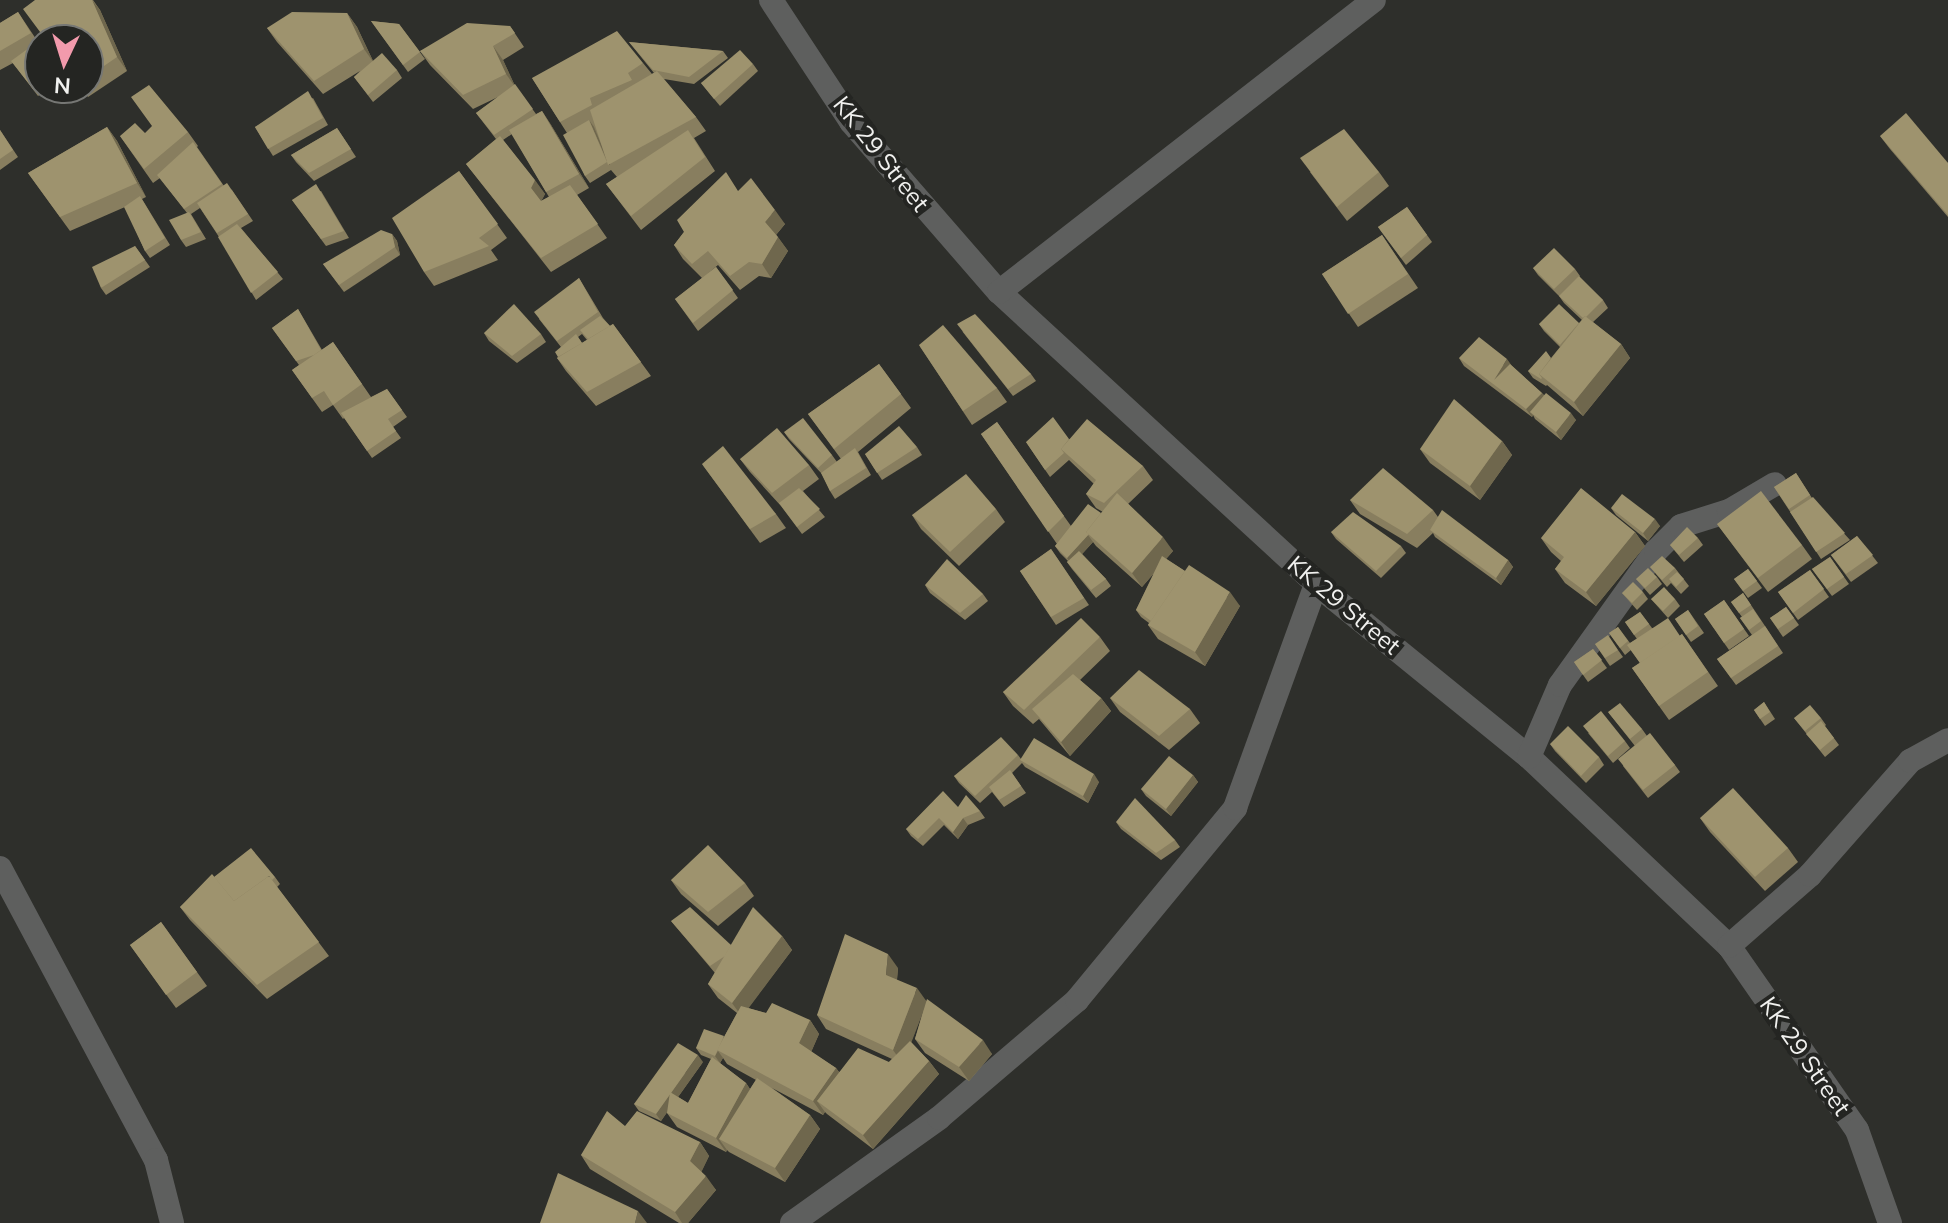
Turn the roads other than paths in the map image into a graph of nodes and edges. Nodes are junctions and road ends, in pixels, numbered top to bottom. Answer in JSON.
{"nodes":[{"id":1,"x":771,"y":0,"type":"edge"},
{"id":2,"x":1374,"y":0,"type":"edge"},
{"id":3,"x":999,"y":292,"type":"junction"},
{"id":4,"x":1775,"y":484,"type":"edge"},
{"id":5,"x":1316,"y":584,"type":"junction"},
{"id":6,"x":1948,"y":740,"type":"edge"},
{"id":7,"x":1529,"y":757,"type":"junction"},
{"id":8,"x":0,"y":868,"type":"edge"},
{"id":9,"x":1729,"y":946,"type":"junction"},
{"id":10,"x":172,"y":1223,"type":"edge"},
{"id":11,"x":792,"y":1223,"type":"edge"},
{"id":12,"x":1890,"y":1223,"type":"edge"}],
"edges":[{"from":1,"to":3,"type":"street","name":"KK 29 Street"},
{"from":2,"to":3,"type":"street"},
{"from":3,"to":5,"type":"street","name":"KK 29 Street"},
{"from":4,"to":7,"type":"street"},
{"from":5,"to":7,"type":"street","name":"KK 29 Street"},
{"from":5,"to":11,"type":"street"},
{"from":6,"to":9,"type":"street"},
{"from":7,"to":9,"type":"street","name":"KK 29 Street"},
{"from":8,"to":10,"type":"street"},
{"from":9,"to":12,"type":"street","name":"KK 29 Street"}]}
